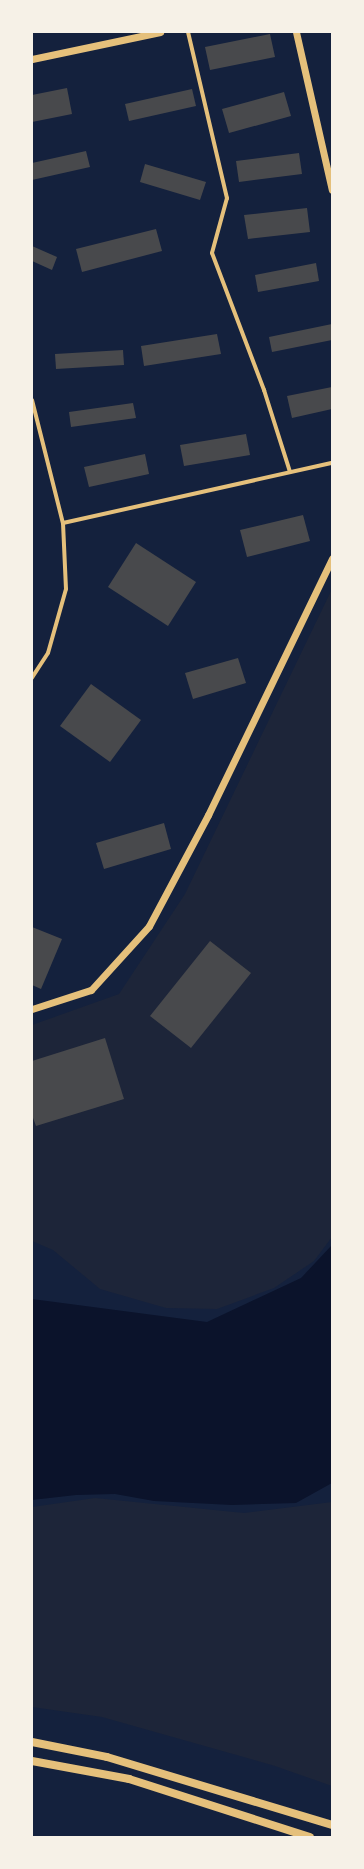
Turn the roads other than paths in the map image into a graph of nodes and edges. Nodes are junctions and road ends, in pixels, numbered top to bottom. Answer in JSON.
{"nodes":[{"id":1,"x":160,"y":32,"type":"edge"},
{"id":2,"x":188,"y":32,"type":"edge"},
{"id":3,"x":296,"y":32,"type":"edge"},
{"id":4,"x":32,"y":59,"type":"edge"},
{"id":5,"x":332,"y":190,"type":"edge"},
{"id":6,"x":32,"y":400,"type":"edge"},
{"id":7,"x":332,"y":463,"type":"edge"},
{"id":8,"x":290,"y":472,"type":"junction"},
{"id":9,"x":63,"y":523,"type":"junction"},
{"id":10,"x":332,"y":558,"type":"edge"},
{"id":11,"x":32,"y":678,"type":"edge"},
{"id":12,"x":32,"y":1009,"type":"edge"},
{"id":13,"x":32,"y":1742,"type":"edge"},
{"id":14,"x":32,"y":1761,"type":"edge"},
{"id":15,"x":332,"y":1825,"type":"edge"},
{"id":16,"x":310,"y":1837,"type":"edge"}],
"edges":[{"from":1,"to":4,"type":"street"},
{"from":2,"to":8,"type":"street"},
{"from":3,"to":5,"type":"street"},
{"from":6,"to":9,"type":"street"},
{"from":7,"to":8,"type":"street"},
{"from":8,"to":9,"type":"street"},
{"from":9,"to":11,"type":"street"},
{"from":10,"to":12,"type":"street"},
{"from":13,"to":15,"type":"main road"},
{"from":14,"to":16,"type":"main road"}]}
